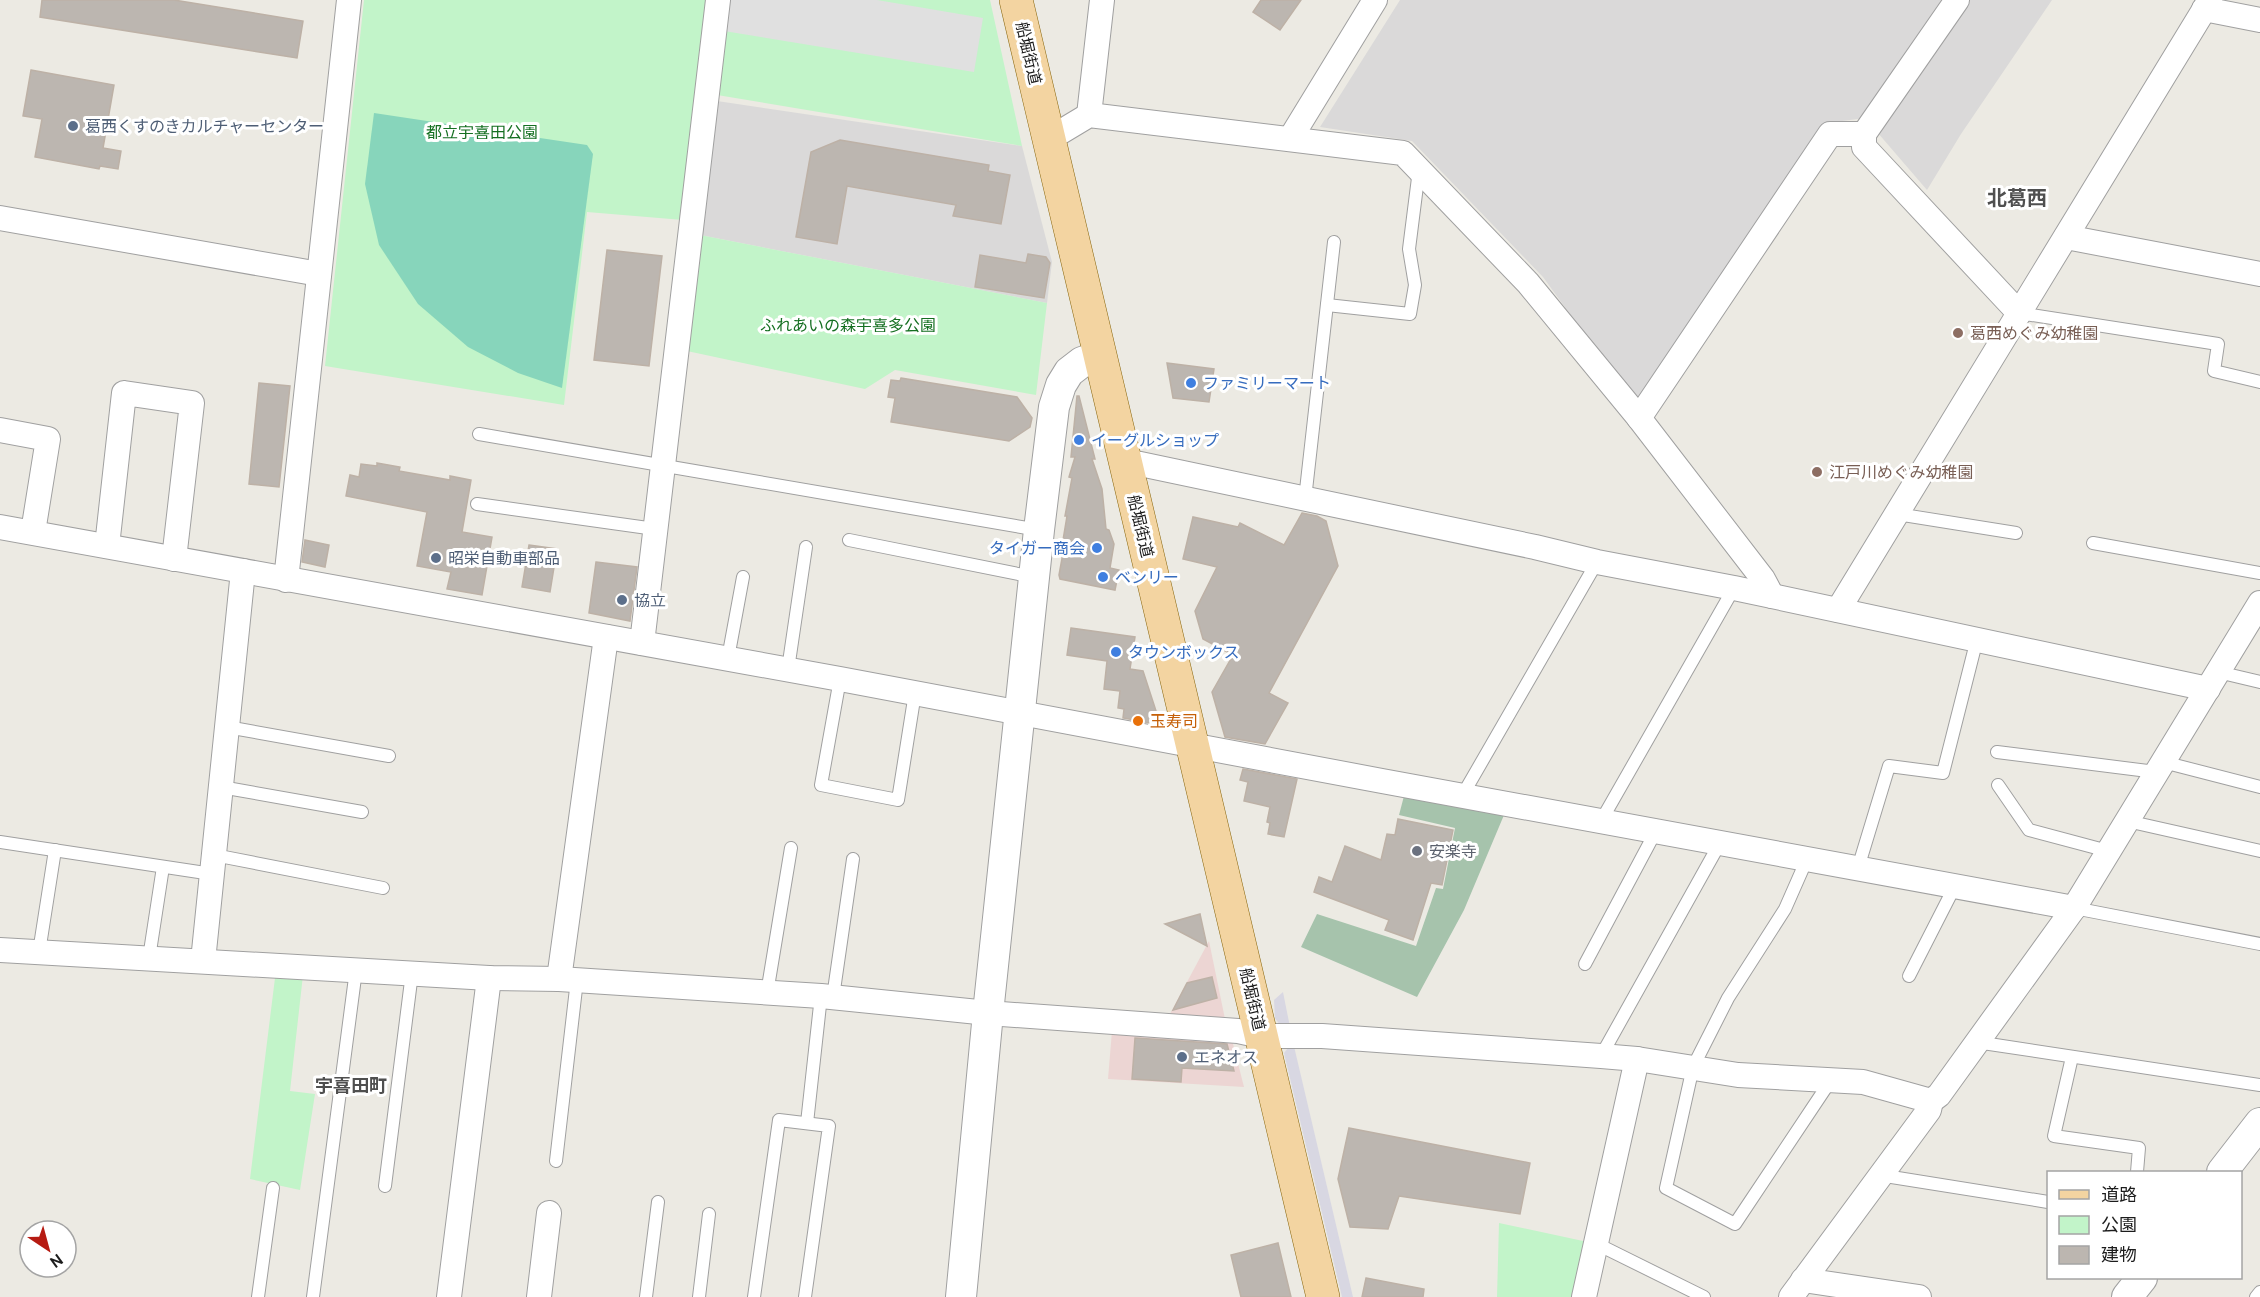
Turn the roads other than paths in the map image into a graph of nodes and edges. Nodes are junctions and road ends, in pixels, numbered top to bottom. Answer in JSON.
{"nodes":[{"id":1,"x":349,"y":0,"type":"edge"},
{"id":2,"x":718,"y":0,"type":"edge"},
{"id":3,"x":1016,"y":0,"type":"edge"},
{"id":4,"x":1102,"y":0,"type":"edge"},
{"id":5,"x":1376,"y":0,"type":"edge"},
{"id":6,"x":1957,"y":0,"type":"edge"},
{"id":7,"x":2207,"y":4,"type":"edge"},
{"id":8,"x":2260,"y":20,"type":"edge"},
{"id":9,"x":1089,"y":115,"type":"junction"},
{"id":10,"x":1864,"y":134,"type":"junction"},
{"id":11,"x":1049,"y":139,"type":"junction"},
{"id":12,"x":1290,"y":139,"type":"junction"},
{"id":13,"x":1419,"y":169,"type":"junction"},
{"id":14,"x":0,"y":218,"type":"edge"},
{"id":15,"x":2066,"y":237,"type":"junction"},
{"id":16,"x":1334,"y":242,"type":"dead end"},
{"id":17,"x":319,"y":274,"type":"junction"},
{"id":18,"x":2260,"y":274,"type":"edge"},
{"id":19,"x":1327,"y":305,"type":"junction"},
{"id":20,"x":2019,"y":313,"type":"junction"},
{"id":21,"x":1099,"y":356,"type":"junction"},
{"id":22,"x":2260,"y":382,"type":"edge"},
{"id":23,"x":1639,"y":418,"type":"junction"},
{"id":24,"x":0,"y":430,"type":"edge"},
{"id":25,"x":478,"y":434,"type":"dead end"},
{"id":26,"x":1126,"y":460,"type":"junction"},
{"id":27,"x":663,"y":466,"type":"junction"},
{"id":28,"x":1305,"y":498,"type":"junction"},
{"id":29,"x":477,"y":504,"type":"dead end"},
{"id":30,"x":1897,"y":514,"type":"junction"},
{"id":31,"x":0,"y":527,"type":"edge"},
{"id":32,"x":656,"y":528,"type":"junction"},
{"id":33,"x":1039,"y":530,"type":"junction"},
{"id":34,"x":33,"y":532,"type":"junction"},
{"id":35,"x":2016,"y":533,"type":"dead end"},
{"id":36,"x":849,"y":540,"type":"dead end"},
{"id":37,"x":2093,"y":543,"type":"dead end"},
{"id":38,"x":107,"y":546,"type":"junction"},
{"id":39,"x":806,"y":547,"type":"dead end"},
{"id":40,"x":174,"y":559,"type":"junction"},
{"id":41,"x":1597,"y":562,"type":"junction"},
{"id":42,"x":243,"y":572,"type":"junction"},
{"id":43,"x":2260,"y":573,"type":"edge"},
{"id":44,"x":743,"y":577,"type":"dead end"},
{"id":45,"x":1034,"y":577,"type":"junction"},
{"id":46,"x":286,"y":580,"type":"junction"},
{"id":47,"x":1734,"y":588,"type":"junction"},
{"id":48,"x":1772,"y":596,"type":"junction"},
{"id":49,"x":2260,"y":603,"type":"edge"},
{"id":50,"x":1838,"y":610,"type":"junction"},
{"id":51,"x":606,"y":637,"type":"junction"},
{"id":52,"x":1977,"y":639,"type":"junction"},
{"id":53,"x":642,"y":643,"type":"junction"},
{"id":54,"x":728,"y":658,"type":"junction"},
{"id":55,"x":788,"y":669,"type":"junction"},
{"id":56,"x":840,"y":679,"type":"junction"},
{"id":57,"x":2213,"y":681,"type":"junction"},
{"id":58,"x":2260,"y":682,"type":"edge"},
{"id":59,"x":915,"y":693,"type":"junction"},
{"id":60,"x":1021,"y":714,"type":"junction"},
{"id":61,"x":227,"y":727,"type":"junction"},
{"id":62,"x":1194,"y":744,"type":"junction"},
{"id":63,"x":1997,"y":752,"type":"dead end"},
{"id":64,"x":389,"y":756,"type":"dead end"},
{"id":65,"x":2160,"y":767,"type":"junction"},
{"id":66,"x":1998,"y":785,"type":"dead end"},
{"id":67,"x":221,"y":787,"type":"junction"},
{"id":68,"x":2260,"y":787,"type":"edge"},
{"id":69,"x":1462,"y":796,"type":"junction"},
{"id":70,"x":362,"y":812,"type":"dead end"},
{"id":71,"x":1601,"y":821,"type":"junction"},
{"id":72,"x":2127,"y":821,"type":"junction"},
{"id":73,"x":1656,"y":831,"type":"junction"},
{"id":74,"x":0,"y":842,"type":"edge"},
{"id":75,"x":1720,"y":843,"type":"junction"},
{"id":76,"x":790,"y":848,"type":"dead end"},
{"id":77,"x":55,"y":850,"type":"junction"},
{"id":78,"x":2108,"y":851,"type":"junction"},
{"id":79,"x":2260,"y":851,"type":"edge"},
{"id":80,"x":852,"y":859,"type":"dead end"},
{"id":81,"x":1807,"y":859,"type":"junction"},
{"id":82,"x":213,"y":865,"type":"junction"},
{"id":83,"x":163,"y":867,"type":"junction"},
{"id":84,"x":1858,"y":868,"type":"junction"},
{"id":85,"x":1955,"y":886,"type":"junction"},
{"id":86,"x":383,"y":888,"type":"dead end"},
{"id":87,"x":2074,"y":908,"type":"junction"},
{"id":88,"x":2260,"y":944,"type":"edge"},
{"id":89,"x":0,"y":950,"type":"edge"},
{"id":90,"x":39,"y":952,"type":"junction"},
{"id":91,"x":149,"y":958,"type":"junction"},
{"id":92,"x":203,"y":961,"type":"junction"},
{"id":93,"x":1585,"y":964,"type":"dead end"},
{"id":94,"x":356,"y":970,"type":"junction"},
{"id":95,"x":412,"y":973,"type":"junction"},
{"id":96,"x":1909,"y":976,"type":"dead end"},
{"id":97,"x":489,"y":978,"type":"junction"},
{"id":98,"x":568,"y":980,"type":"junction"},
{"id":99,"x":767,"y":993,"type":"junction"},
{"id":100,"x":827,"y":997,"type":"junction"},
{"id":101,"x":988,"y":1012,"type":"junction"},
{"id":102,"x":1261,"y":1036,"type":"junction"},
{"id":103,"x":1976,"y":1042,"type":"junction"},
{"id":104,"x":1601,"y":1056,"type":"junction"},
{"id":105,"x":2072,"y":1057,"type":"junction"},
{"id":106,"x":1637,"y":1059,"type":"junction"},
{"id":107,"x":1693,"y":1067,"type":"junction"},
{"id":108,"x":1834,"y":1079,"type":"junction"},
{"id":109,"x":2260,"y":1085,"type":"edge"},
{"id":110,"x":1931,"y":1101,"type":"junction"},
{"id":111,"x":807,"y":1123,"type":"junction"},
{"id":112,"x":2260,"y":1123,"type":"edge"},
{"id":113,"x":556,"y":1161,"type":"dead end"},
{"id":114,"x":2137,"y":1171,"type":"edge"},
{"id":115,"x":2224,"y":1171,"type":"edge"},
{"id":116,"x":1879,"y":1175,"type":"junction"},
{"id":117,"x":385,"y":1186,"type":"dead end"},
{"id":118,"x":273,"y":1188,"type":"dead end"},
{"id":119,"x":658,"y":1202,"type":"dead end"},
{"id":120,"x":2047,"y":1202,"type":"edge"},
{"id":121,"x":549,"y":1213,"type":"dead end"},
{"id":122,"x":709,"y":1214,"type":"dead end"},
{"id":123,"x":1597,"y":1244,"type":"junction"},
{"id":124,"x":2141,"y":1279,"type":"edge"},
{"id":125,"x":1797,"y":1289,"type":"edge"},
{"id":126,"x":2260,"y":1292,"type":"edge"},
{"id":127,"x":258,"y":1297,"type":"edge"},
{"id":128,"x":313,"y":1297,"type":"edge"},
{"id":129,"x":449,"y":1297,"type":"edge"},
{"id":130,"x":538,"y":1297,"type":"edge"},
{"id":131,"x":646,"y":1297,"type":"edge"},
{"id":132,"x":699,"y":1297,"type":"edge"},
{"id":133,"x":754,"y":1297,"type":"edge"},
{"id":134,"x":805,"y":1297,"type":"edge"},
{"id":135,"x":961,"y":1297,"type":"edge"},
{"id":136,"x":1323,"y":1297,"type":"edge"},
{"id":137,"x":1584,"y":1297,"type":"edge"},
{"id":138,"x":1704,"y":1297,"type":"edge"},
{"id":139,"x":1919,"y":1297,"type":"edge"},
{"id":140,"x":2127,"y":1297,"type":"edge"},
{"id":141,"x":2256,"y":1297,"type":"edge"}],
"edges":[{"from":1,"to":17,"type":"street"},
{"from":2,"to":27,"type":"street"},
{"from":3,"to":11,"type":"main road","name":"船堀街道"},
{"from":4,"to":9,"type":"street"},
{"from":5,"to":12,"type":"street"},
{"from":6,"to":10,"type":"street"},
{"from":7,"to":8,"type":"street"},
{"from":7,"to":15,"type":"street"},
{"from":9,"to":11,"type":"street"},
{"from":9,"to":12,"type":"street"},
{"from":10,"to":20,"type":"street"},
{"from":10,"to":23,"type":"street"},
{"from":11,"to":21,"type":"main road","name":"船堀街道"},
{"from":12,"to":13,"type":"street"},
{"from":13,"to":19,"type":"lane"},
{"from":13,"to":23,"type":"street"},
{"from":14,"to":17,"type":"street"},
{"from":15,"to":18,"type":"street"},
{"from":15,"to":20,"type":"street"},
{"from":16,"to":19,"type":"lane"},
{"from":17,"to":46,"type":"street"},
{"from":19,"to":28,"type":"lane"},
{"from":20,"to":22,"type":"lane"},
{"from":20,"to":30,"type":"street"},
{"from":21,"to":26,"type":"main road","name":"船堀街道"},
{"from":21,"to":33,"type":"street"},
{"from":23,"to":48,"type":"street"},
{"from":24,"to":34,"type":"street"},
{"from":25,"to":27,"type":"lane"},
{"from":26,"to":28,"type":"street"},
{"from":26,"to":62,"type":"main road","name":"船堀街道"},
{"from":27,"to":32,"type":"street"},
{"from":27,"to":33,"type":"lane"},
{"from":28,"to":41,"type":"street"},
{"from":29,"to":32,"type":"lane"},
{"from":30,"to":35,"type":"lane"},
{"from":30,"to":50,"type":"street"},
{"from":31,"to":34,"type":"street"},
{"from":32,"to":53,"type":"street"},
{"from":33,"to":45,"type":"street"},
{"from":34,"to":38,"type":"street"},
{"from":36,"to":45,"type":"lane"},
{"from":37,"to":43,"type":"lane"},
{"from":38,"to":40,"type":"street"},
{"from":38,"to":40,"type":"street"},
{"from":39,"to":55,"type":"lane"},
{"from":40,"to":42,"type":"street"},
{"from":41,"to":47,"type":"street"},
{"from":41,"to":69,"type":"lane"},
{"from":42,"to":46,"type":"street"},
{"from":42,"to":61,"type":"street"},
{"from":44,"to":54,"type":"lane"},
{"from":45,"to":60,"type":"street"},
{"from":46,"to":51,"type":"street"},
{"from":47,"to":48,"type":"street"},
{"from":47,"to":71,"type":"lane"},
{"from":48,"to":50,"type":"street"},
{"from":49,"to":57,"type":"street"},
{"from":50,"to":52,"type":"street"},
{"from":51,"to":53,"type":"street"},
{"from":51,"to":98,"type":"street"},
{"from":52,"to":57,"type":"street"},
{"from":52,"to":84,"type":"lane"},
{"from":53,"to":54,"type":"street"},
{"from":54,"to":55,"type":"street"},
{"from":55,"to":56,"type":"street"},
{"from":56,"to":59,"type":"street"},
{"from":56,"to":59,"type":"lane"},
{"from":57,"to":58,"type":"lane"},
{"from":57,"to":65,"type":"street"},
{"from":59,"to":60,"type":"street"},
{"from":60,"to":62,"type":"street"},
{"from":60,"to":101,"type":"street"},
{"from":61,"to":64,"type":"lane"},
{"from":61,"to":67,"type":"street"},
{"from":62,"to":69,"type":"street"},
{"from":62,"to":102,"type":"main road","name":"船堀街道"},
{"from":63,"to":65,"type":"lane"},
{"from":65,"to":68,"type":"lane"},
{"from":65,"to":72,"type":"street"},
{"from":66,"to":78,"type":"lane"},
{"from":67,"to":70,"type":"lane"},
{"from":67,"to":82,"type":"street"},
{"from":69,"to":71,"type":"street"},
{"from":71,"to":73,"type":"street"},
{"from":72,"to":78,"type":"street"},
{"from":72,"to":79,"type":"lane"},
{"from":73,"to":75,"type":"street"},
{"from":73,"to":93,"type":"lane"},
{"from":74,"to":77,"type":"lane"},
{"from":75,"to":81,"type":"street"},
{"from":75,"to":104,"type":"lane"},
{"from":76,"to":99,"type":"lane"},
{"from":77,"to":83,"type":"lane"},
{"from":77,"to":90,"type":"lane"},
{"from":78,"to":87,"type":"street"},
{"from":80,"to":100,"type":"lane"},
{"from":81,"to":84,"type":"street"},
{"from":81,"to":107,"type":"lane"},
{"from":82,"to":83,"type":"lane"},
{"from":82,"to":86,"type":"lane"},
{"from":82,"to":92,"type":"street"},
{"from":83,"to":91,"type":"lane"},
{"from":84,"to":85,"type":"street"},
{"from":85,"to":87,"type":"street"},
{"from":85,"to":96,"type":"lane"},
{"from":87,"to":88,"type":"lane"},
{"from":87,"to":103,"type":"street"},
{"from":89,"to":90,"type":"street"},
{"from":90,"to":91,"type":"street"},
{"from":91,"to":92,"type":"street"},
{"from":92,"to":94,"type":"street"},
{"from":94,"to":95,"type":"street"},
{"from":94,"to":128,"type":"lane"},
{"from":95,"to":97,"type":"street"},
{"from":95,"to":117,"type":"lane"},
{"from":97,"to":98,"type":"street"},
{"from":97,"to":129,"type":"street"},
{"from":98,"to":99,"type":"street"},
{"from":98,"to":113,"type":"lane"},
{"from":99,"to":100,"type":"street"},
{"from":100,"to":101,"type":"street"},
{"from":100,"to":111,"type":"lane"},
{"from":101,"to":102,"type":"street"},
{"from":101,"to":135,"type":"street"},
{"from":102,"to":104,"type":"street"},
{"from":102,"to":136,"type":"main road","name":"船堀街道"},
{"from":103,"to":105,"type":"lane"},
{"from":103,"to":110,"type":"street"},
{"from":104,"to":106,"type":"street"},
{"from":105,"to":109,"type":"lane"},
{"from":105,"to":114,"type":"lane"},
{"from":106,"to":107,"type":"street"},
{"from":106,"to":123,"type":"street"},
{"from":107,"to":108,"type":"street"},
{"from":107,"to":108,"type":"lane"},
{"from":108,"to":110,"type":"street"},
{"from":110,"to":116,"type":"street"},
{"from":111,"to":133,"type":"lane"},
{"from":111,"to":134,"type":"lane"},
{"from":112,"to":115,"type":"street"},
{"from":116,"to":120,"type":"lane"},
{"from":116,"to":125,"type":"street"},
{"from":118,"to":127,"type":"lane"},
{"from":119,"to":131,"type":"lane"},
{"from":121,"to":130,"type":"street"},
{"from":122,"to":132,"type":"lane"},
{"from":123,"to":137,"type":"street"},
{"from":123,"to":138,"type":"lane"},
{"from":124,"to":140,"type":"street"},
{"from":125,"to":139,"type":"street"},
{"from":126,"to":141,"type":"lane"}]}
